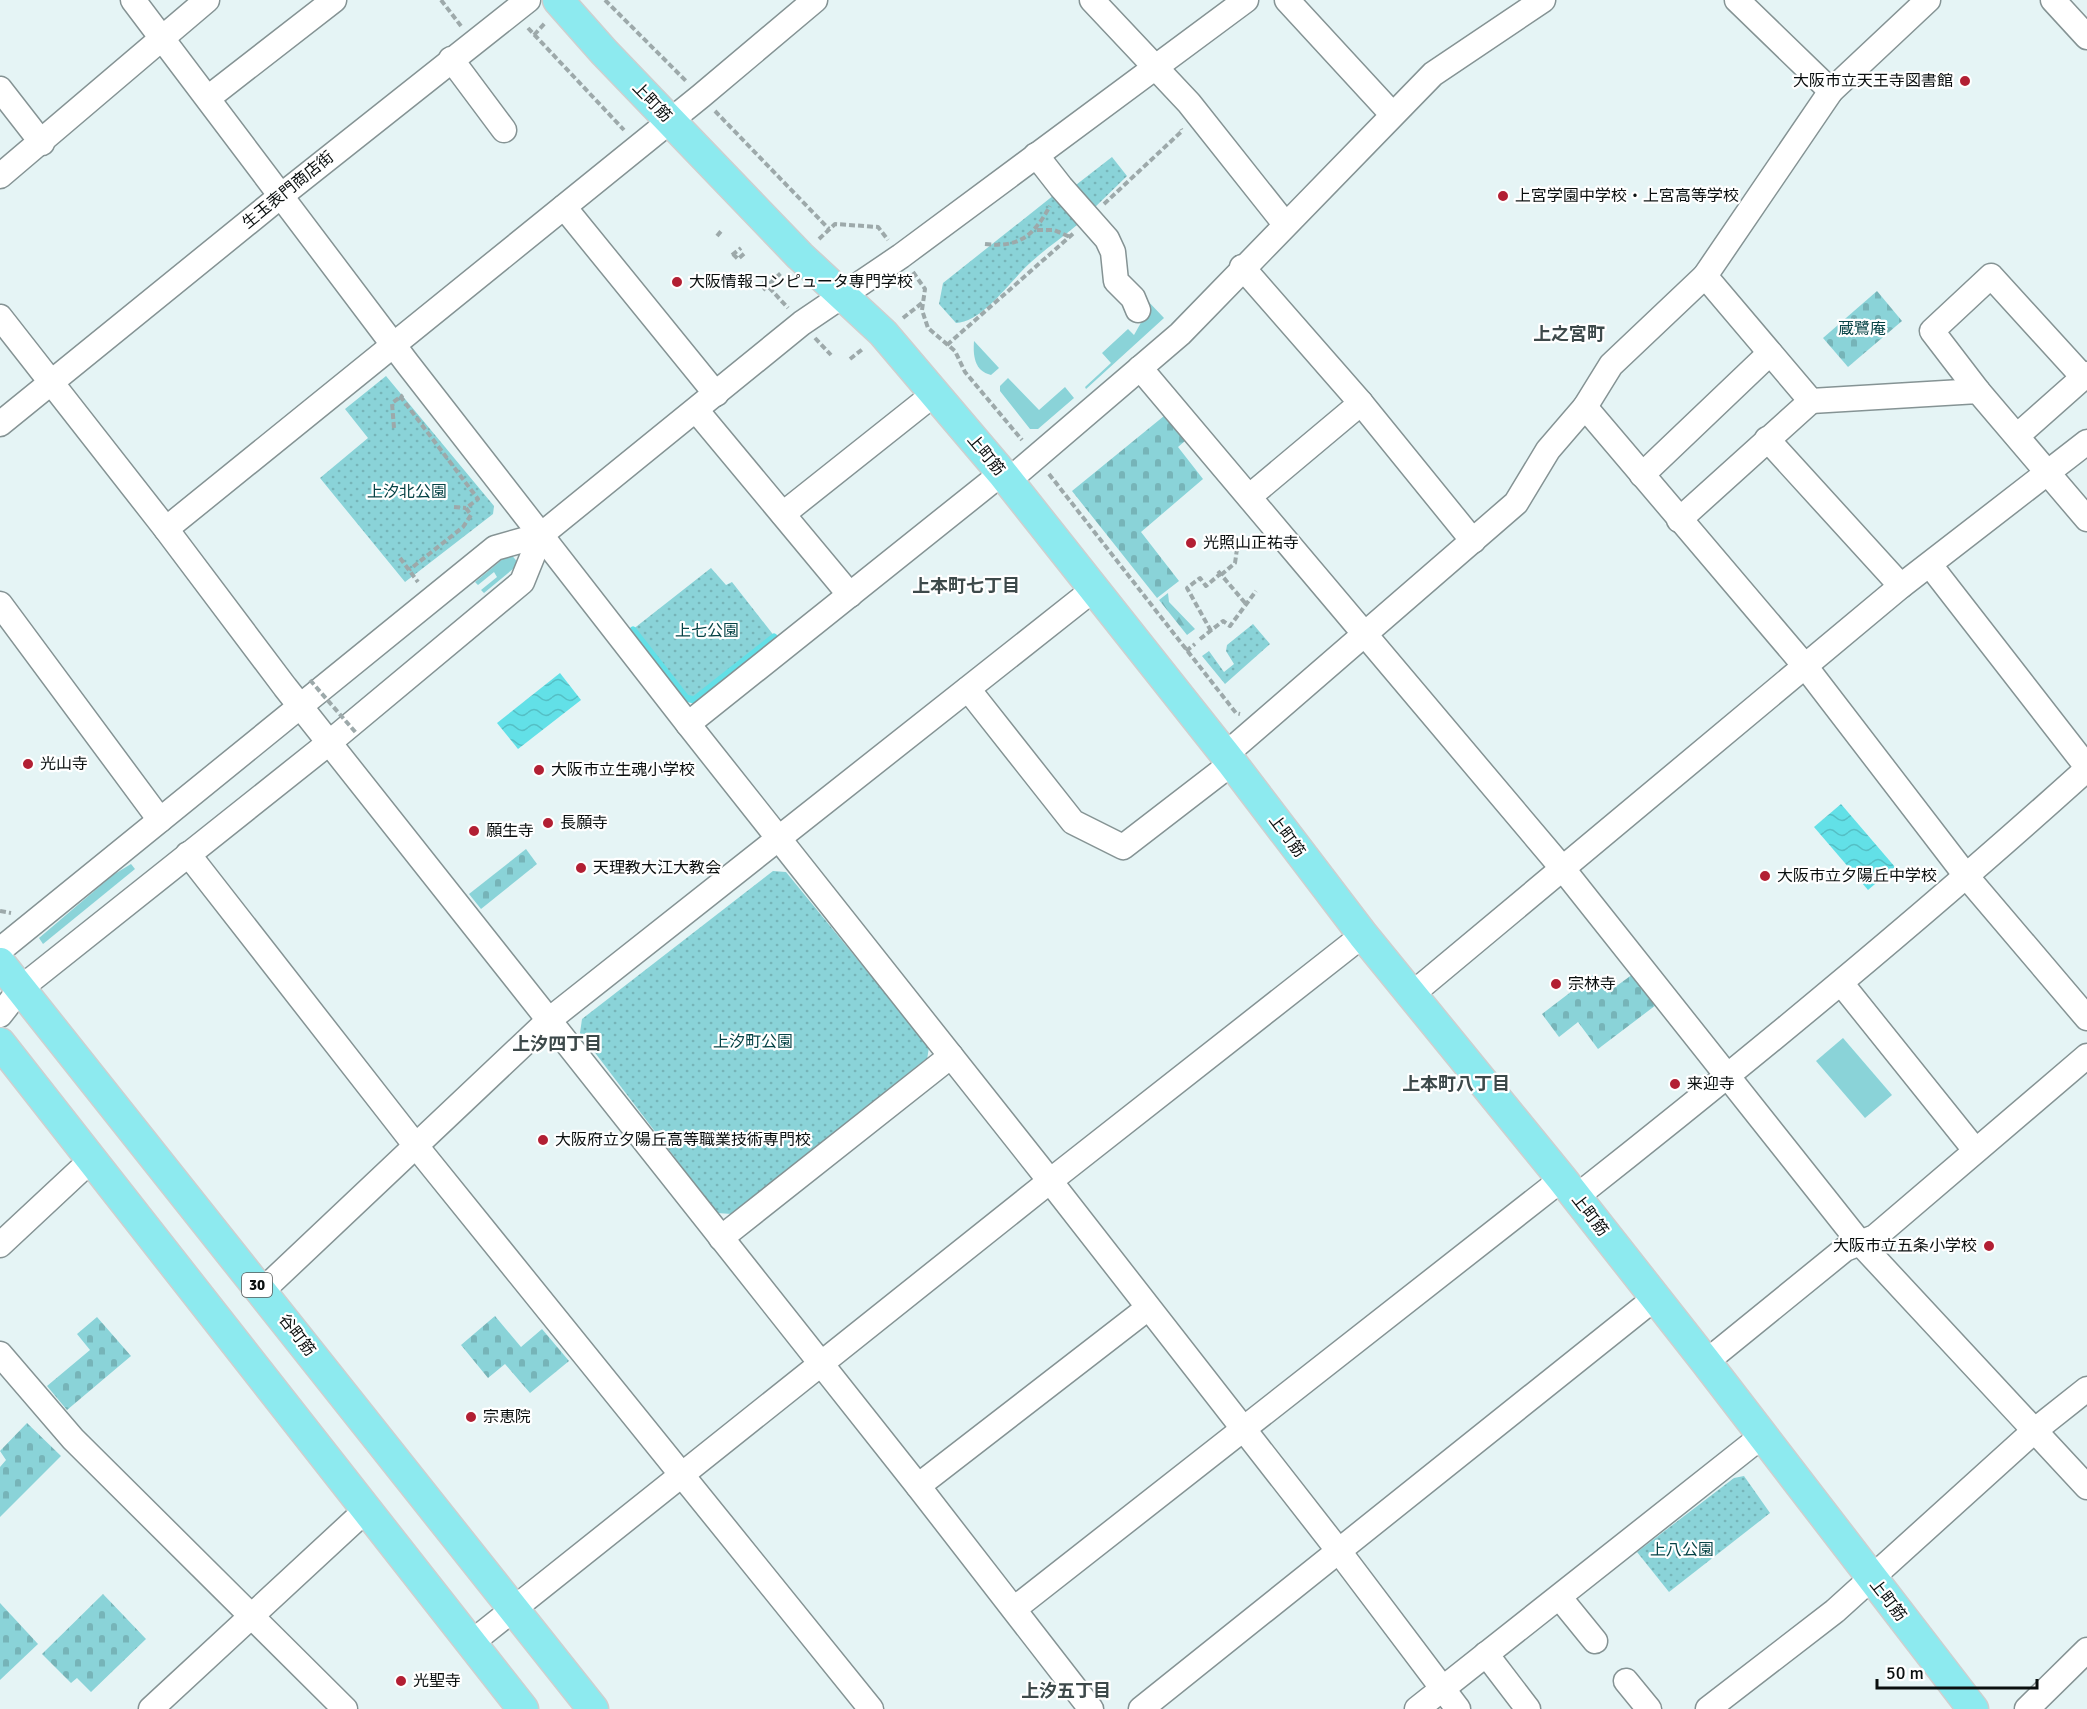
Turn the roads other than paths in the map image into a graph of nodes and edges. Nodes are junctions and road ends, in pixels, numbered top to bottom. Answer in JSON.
{"nodes":[{"id":1,"x":133,"y":0,"type":"edge"},
{"id":2,"x":207,"y":0,"type":"edge"},
{"id":3,"x":334,"y":0,"type":"edge"},
{"id":4,"x":528,"y":0,"type":"edge"},
{"id":5,"x":558,"y":0,"type":"edge"},
{"id":6,"x":815,"y":0,"type":"edge"},
{"id":7,"x":1092,"y":0,"type":"edge"},
{"id":8,"x":1246,"y":0,"type":"edge"},
{"id":9,"x":1287,"y":0,"type":"edge"},
{"id":10,"x":1542,"y":0,"type":"edge"},
{"id":11,"x":1737,"y":0,"type":"edge"},
{"id":12,"x":1928,"y":0,"type":"edge"},
{"id":13,"x":2053,"y":0,"type":"edge"},
{"id":14,"x":162,"y":37,"type":"junction"},
{"id":15,"x":2087,"y":37,"type":"edge"},
{"id":16,"x":451,"y":59,"type":"junction"},
{"id":17,"x":1154,"y":67,"type":"junction"},
{"id":18,"x":0,"y":89,"type":"edge"},
{"id":19,"x":1831,"y":91,"type":"junction"},
{"id":20,"x":208,"y":98,"type":"junction"},
{"id":21,"x":1392,"y":114,"type":"junction"},
{"id":22,"x":670,"y":120,"type":"junction"},
{"id":23,"x":504,"y":130,"type":"dead end"},
{"id":24,"x":42,"y":143,"type":"junction"},
{"id":25,"x":1036,"y":155,"type":"junction"},
{"id":26,"x":0,"y":176,"type":"edge"},
{"id":27,"x":282,"y":195,"type":"junction"},
{"id":28,"x":564,"y":207,"type":"junction"},
{"id":29,"x":1285,"y":224,"type":"junction"},
{"id":30,"x":1101,"y":232,"type":"junction"},
{"id":31,"x":1242,"y":267,"type":"junction"},
{"id":32,"x":1103,"y":273,"type":"dead end"},
{"id":33,"x":1705,"y":276,"type":"junction"},
{"id":34,"x":842,"y":294,"type":"junction"},
{"id":35,"x":0,"y":317,"type":"edge"},
{"id":36,"x":1135,"y":320,"type":"dead end"},
{"id":37,"x":394,"y":345,"type":"junction"},
{"id":38,"x":1770,"y":354,"type":"junction"},
{"id":39,"x":1140,"y":368,"type":"junction"},
{"id":40,"x":2085,"y":376,"type":"edge"},
{"id":41,"x":52,"y":384,"type":"junction"},
{"id":42,"x":1978,"y":391,"type":"junction"},
{"id":43,"x":716,"y":394,"type":"junction"},
{"id":44,"x":934,"y":394,"type":"junction"},
{"id":45,"x":1811,"y":401,"type":"junction"},
{"id":46,"x":1361,"y":403,"type":"junction"},
{"id":47,"x":1585,"y":407,"type":"junction"},
{"id":48,"x":696,"y":410,"type":"junction"},
{"id":49,"x":0,"y":424,"type":"edge"},
{"id":50,"x":2017,"y":436,"type":"junction"},
{"id":51,"x":1767,"y":439,"type":"junction"},
{"id":52,"x":2087,"y":442,"type":"edge"},
{"id":53,"x":2050,"y":474,"type":"junction"},
{"id":54,"x":1642,"y":475,"type":"junction"},
{"id":55,"x":1005,"y":477,"type":"junction"},
{"id":56,"x":1250,"y":496,"type":"junction"},
{"id":57,"x":783,"y":514,"type":"junction"},
{"id":58,"x":2087,"y":519,"type":"edge"},
{"id":59,"x":1679,"y":520,"type":"junction"},
{"id":60,"x":166,"y":529,"type":"junction"},
{"id":61,"x":542,"y":535,"type":"junction"},
{"id":62,"x":1473,"y":541,"type":"junction"},
{"id":63,"x":1930,"y":565,"type":"junction"},
{"id":64,"x":1901,"y":586,"type":"junction"},
{"id":65,"x":1094,"y":589,"type":"junction"},
{"id":66,"x":850,"y":596,"type":"junction"},
{"id":67,"x":0,"y":604,"type":"edge"},
{"id":68,"x":1365,"y":634,"type":"junction"},
{"id":69,"x":1805,"y":666,"type":"junction"},
{"id":70,"x":968,"y":689,"type":"junction"},
{"id":71,"x":301,"y":706,"type":"junction"},
{"id":72,"x":688,"y":724,"type":"junction"},
{"id":73,"x":330,"y":742,"type":"junction"},
{"id":74,"x":1229,"y":759,"type":"junction"},
{"id":75,"x":2087,"y":768,"type":"edge"},
{"id":76,"x":160,"y":820,"type":"junction"},
{"id":77,"x":780,"y":840,"type":"junction"},
{"id":78,"x":188,"y":854,"type":"junction"},
{"id":79,"x":1563,"y":869,"type":"junction"},
{"id":80,"x":1967,"y":877,"type":"junction"},
{"id":81,"x":1363,"y":935,"type":"junction"},
{"id":82,"x":0,"y":950,"type":"edge"},
{"id":83,"x":0,"y":963,"type":"edge"},
{"id":84,"x":1841,"y":983,"type":"junction"},
{"id":85,"x":21,"y":988,"type":"junction"},
{"id":86,"x":1411,"y":995,"type":"junction"},
{"id":87,"x":0,"y":1015,"type":"edge"},
{"id":88,"x":2087,"y":1018,"type":"edge"},
{"id":89,"x":549,"y":1020,"type":"junction"},
{"id":90,"x":0,"y":1043,"type":"edge"},
{"id":91,"x":951,"y":1056,"type":"junction"},
{"id":92,"x":2087,"y":1056,"type":"edge"},
{"id":93,"x":1730,"y":1076,"type":"junction"},
{"id":94,"x":416,"y":1146,"type":"junction"},
{"id":95,"x":1976,"y":1150,"type":"junction"},
{"id":96,"x":90,"y":1161,"type":"junction"},
{"id":97,"x":1050,"y":1181,"type":"junction"},
{"id":98,"x":1569,"y":1188,"type":"junction"},
{"id":99,"x":721,"y":1238,"type":"junction"},
{"id":100,"x":1860,"y":1243,"type":"junction"},
{"id":101,"x":0,"y":1245,"type":"edge"},
{"id":102,"x":261,"y":1291,"type":"junction"},
{"id":103,"x":1655,"y":1298,"type":"junction"},
{"id":104,"x":1148,"y":1308,"type":"junction"},
{"id":105,"x":0,"y":1354,"type":"edge"},
{"id":106,"x":1706,"y":1362,"type":"junction"},
{"id":107,"x":821,"y":1365,"type":"junction"},
{"id":108,"x":2087,"y":1389,"type":"edge"},
{"id":109,"x":1244,"y":1430,"type":"junction"},
{"id":110,"x":2034,"y":1431,"type":"junction"},
{"id":111,"x":1762,"y":1436,"type":"junction"},
{"id":112,"x":682,"y":1474,"type":"junction"},
{"id":113,"x":918,"y":1486,"type":"junction"},
{"id":114,"x":2087,"y":1487,"type":"edge"},
{"id":115,"x":366,"y":1510,"type":"junction"},
{"id":116,"x":1338,"y":1550,"type":"junction"},
{"id":117,"x":1872,"y":1579,"type":"junction"},
{"id":118,"x":1560,"y":1598,"type":"junction"},
{"id":119,"x":514,"y":1609,"type":"junction"},
{"id":120,"x":1014,"y":1609,"type":"junction"},
{"id":121,"x":250,"y":1616,"type":"junction"},
{"id":122,"x":1595,"y":1641,"type":"dead end"},
{"id":123,"x":471,"y":1643,"type":"junction"},
{"id":124,"x":2087,"y":1650,"type":"edge"},
{"id":125,"x":1486,"y":1654,"type":"junction"},
{"id":126,"x":1626,"y":1681,"type":"dead end"},
{"id":127,"x":1442,"y":1689,"type":"junction"},
{"id":128,"x":151,"y":1709,"type":"edge"},
{"id":129,"x":345,"y":1709,"type":"edge"},
{"id":130,"x":523,"y":1709,"type":"edge"},
{"id":131,"x":593,"y":1709,"type":"edge"},
{"id":132,"x":871,"y":1709,"type":"edge"},
{"id":133,"x":1090,"y":1709,"type":"edge"},
{"id":134,"x":1141,"y":1709,"type":"edge"},
{"id":135,"x":1417,"y":1709,"type":"edge"},
{"id":136,"x":1458,"y":1709,"type":"edge"},
{"id":137,"x":1528,"y":1709,"type":"edge"},
{"id":138,"x":1649,"y":1709,"type":"edge"},
{"id":139,"x":1708,"y":1709,"type":"edge"},
{"id":140,"x":1973,"y":1709,"type":"edge"},
{"id":141,"x":2026,"y":1709,"type":"edge"}],
"edges":[{"from":1,"to":14,"type":"street"},
{"from":2,"to":14,"type":"street"},
{"from":3,"to":20,"type":"street"},
{"from":4,"to":16,"type":"street","name":"生玉表門商店街"},
{"from":5,"to":22,"type":"main road","name":"上町筋"},
{"from":6,"to":22,"type":"street"},
{"from":7,"to":17,"type":"street"},
{"from":8,"to":17,"type":"street"},
{"from":9,"to":21,"type":"street"},
{"from":10,"to":21,"type":"street"},
{"from":11,"to":19,"type":"street"},
{"from":12,"to":19,"type":"street"},
{"from":13,"to":15,"type":"street"},
{"from":14,"to":20,"type":"street"},
{"from":14,"to":24,"type":"street"},
{"from":16,"to":23,"type":"street"},
{"from":16,"to":27,"type":"street","name":"生玉表門商店街"},
{"from":17,"to":25,"type":"street"},
{"from":17,"to":29,"type":"street"},
{"from":18,"to":24,"type":"street"},
{"from":19,"to":33,"type":"street"},
{"from":20,"to":27,"type":"street"},
{"from":21,"to":29,"type":"street"},
{"from":22,"to":28,"type":"street"},
{"from":22,"to":34,"type":"main road","name":"上町筋"},
{"from":24,"to":26,"type":"street"},
{"from":25,"to":30,"type":"street"},
{"from":25,"to":34,"type":"street"},
{"from":27,"to":37,"type":"street"},
{"from":27,"to":41,"type":"street","name":"生玉表門商店街"},
{"from":28,"to":37,"type":"street"},
{"from":28,"to":43,"type":"street"},
{"from":29,"to":31,"type":"street"},
{"from":30,"to":32,"type":"street"},
{"from":30,"to":36,"type":"street"},
{"from":31,"to":39,"type":"street"},
{"from":31,"to":46,"type":"street"},
{"from":33,"to":38,"type":"street"},
{"from":33,"to":47,"type":"street"},
{"from":34,"to":43,"type":"street"},
{"from":34,"to":44,"type":"main road","name":"上町筋"},
{"from":35,"to":41,"type":"street"},
{"from":37,"to":60,"type":"street"},
{"from":37,"to":61,"type":"street"},
{"from":38,"to":45,"type":"street"},
{"from":38,"to":54,"type":"street"},
{"from":39,"to":55,"type":"street"},
{"from":39,"to":56,"type":"street"},
{"from":40,"to":42,"type":"street"},
{"from":40,"to":50,"type":"street"},
{"from":41,"to":49,"type":"street","name":"生玉表門商店街"},
{"from":41,"to":60,"type":"street"},
{"from":42,"to":45,"type":"street"},
{"from":42,"to":50,"type":"street"},
{"from":43,"to":48,"type":"street"},
{"from":44,"to":55,"type":"main road","name":"上町筋"},
{"from":44,"to":57,"type":"street"},
{"from":45,"to":51,"type":"street"},
{"from":46,"to":56,"type":"street"},
{"from":46,"to":62,"type":"street"},
{"from":47,"to":54,"type":"street"},
{"from":47,"to":62,"type":"street"},
{"from":48,"to":57,"type":"street"},
{"from":48,"to":61,"type":"street"},
{"from":50,"to":53,"type":"street"},
{"from":51,"to":59,"type":"street"},
{"from":51,"to":64,"type":"street"},
{"from":52,"to":53,"type":"street"},
{"from":53,"to":58,"type":"street"},
{"from":53,"to":63,"type":"street"},
{"from":54,"to":59,"type":"street"},
{"from":55,"to":65,"type":"main road","name":"上町筋"},
{"from":55,"to":66,"type":"street"},
{"from":56,"to":68,"type":"street"},
{"from":57,"to":66,"type":"street"},
{"from":59,"to":69,"type":"street"},
{"from":60,"to":71,"type":"street"},
{"from":61,"to":71,"type":"street"},
{"from":61,"to":72,"type":"street"},
{"from":61,"to":73,"type":"street"},
{"from":62,"to":68,"type":"street"},
{"from":63,"to":64,"type":"street"},
{"from":63,"to":75,"type":"street"},
{"from":64,"to":69,"type":"street"},
{"from":65,"to":70,"type":"street"},
{"from":65,"to":74,"type":"main road","name":"上町筋"},
{"from":66,"to":72,"type":"street"},
{"from":67,"to":76,"type":"street"},
{"from":68,"to":74,"type":"street"},
{"from":68,"to":79,"type":"street"},
{"from":69,"to":79,"type":"street"},
{"from":69,"to":80,"type":"street"},
{"from":70,"to":74,"type":"street"},
{"from":70,"to":77,"type":"street"},
{"from":71,"to":73,"type":"street"},
{"from":71,"to":76,"type":"street"},
{"from":72,"to":77,"type":"street"},
{"from":73,"to":78,"type":"street"},
{"from":73,"to":89,"type":"street"},
{"from":74,"to":81,"type":"main road","name":"上町筋"},
{"from":75,"to":80,"type":"street"},
{"from":76,"to":82,"type":"street"},
{"from":77,"to":89,"type":"street"},
{"from":77,"to":91,"type":"street"},
{"from":78,"to":85,"type":"street"},
{"from":78,"to":94,"type":"street"},
{"from":79,"to":86,"type":"street"},
{"from":79,"to":93,"type":"street"},
{"from":80,"to":84,"type":"street"},
{"from":80,"to":88,"type":"street"},
{"from":81,"to":86,"type":"main road","name":"上町筋"},
{"from":81,"to":97,"type":"street"},
{"from":83,"to":85,"type":"main road","name":"谷町筋","number":"30"},
{"from":84,"to":93,"type":"street"},
{"from":84,"to":95,"type":"street"},
{"from":85,"to":87,"type":"street"},
{"from":85,"to":102,"type":"main road","name":"谷町筋","number":"30"},
{"from":86,"to":98,"type":"main road","name":"上町筋"},
{"from":89,"to":94,"type":"street"},
{"from":89,"to":99,"type":"street"},
{"from":90,"to":96,"type":"main road"},
{"from":91,"to":97,"type":"street"},
{"from":91,"to":99,"type":"street"},
{"from":92,"to":95,"type":"street"},
{"from":93,"to":98,"type":"street"},
{"from":93,"to":100,"type":"street"},
{"from":94,"to":102,"type":"street"},
{"from":94,"to":112,"type":"street"},
{"from":95,"to":100,"type":"street"},
{"from":96,"to":101,"type":"street"},
{"from":96,"to":115,"type":"main road"},
{"from":97,"to":104,"type":"street"},
{"from":97,"to":107,"type":"street"},
{"from":98,"to":103,"type":"main road","name":"上町筋"},
{"from":98,"to":109,"type":"street"},
{"from":99,"to":107,"type":"street"},
{"from":100,"to":106,"type":"street"},
{"from":100,"to":110,"type":"street"},
{"from":102,"to":119,"type":"main road","name":"谷町筋","number":"30"},
{"from":103,"to":106,"type":"main road","name":"上町筋"},
{"from":103,"to":116,"type":"street"},
{"from":104,"to":109,"type":"street"},
{"from":104,"to":113,"type":"street"},
{"from":105,"to":121,"type":"street"},
{"from":106,"to":111,"type":"main road","name":"上町筋"},
{"from":107,"to":112,"type":"street"},
{"from":107,"to":113,"type":"street"},
{"from":108,"to":110,"type":"street"},
{"from":109,"to":116,"type":"street"},
{"from":109,"to":120,"type":"street"},
{"from":110,"to":114,"type":"street"},
{"from":110,"to":117,"type":"street"},
{"from":111,"to":117,"type":"main road","name":"上町筋"},
{"from":111,"to":118,"type":"street"},
{"from":112,"to":119,"type":"street"},
{"from":112,"to":132,"type":"street"},
{"from":113,"to":120,"type":"street"},
{"from":115,"to":121,"type":"street"},
{"from":115,"to":123,"type":"main road"},
{"from":116,"to":127,"type":"street"},
{"from":116,"to":134,"type":"street"},
{"from":117,"to":139,"type":"street"},
{"from":117,"to":140,"type":"main road","name":"上町筋"},
{"from":118,"to":122,"type":"street"},
{"from":118,"to":125,"type":"street"},
{"from":119,"to":123,"type":"street"},
{"from":119,"to":131,"type":"main road","name":"谷町筋","number":"30"},
{"from":120,"to":133,"type":"street"},
{"from":121,"to":128,"type":"street"},
{"from":121,"to":129,"type":"street"},
{"from":123,"to":130,"type":"main road"},
{"from":124,"to":141,"type":"street"},
{"from":125,"to":127,"type":"street"},
{"from":125,"to":137,"type":"street"},
{"from":126,"to":138,"type":"street"},
{"from":127,"to":135,"type":"street"},
{"from":127,"to":136,"type":"street"}]}
